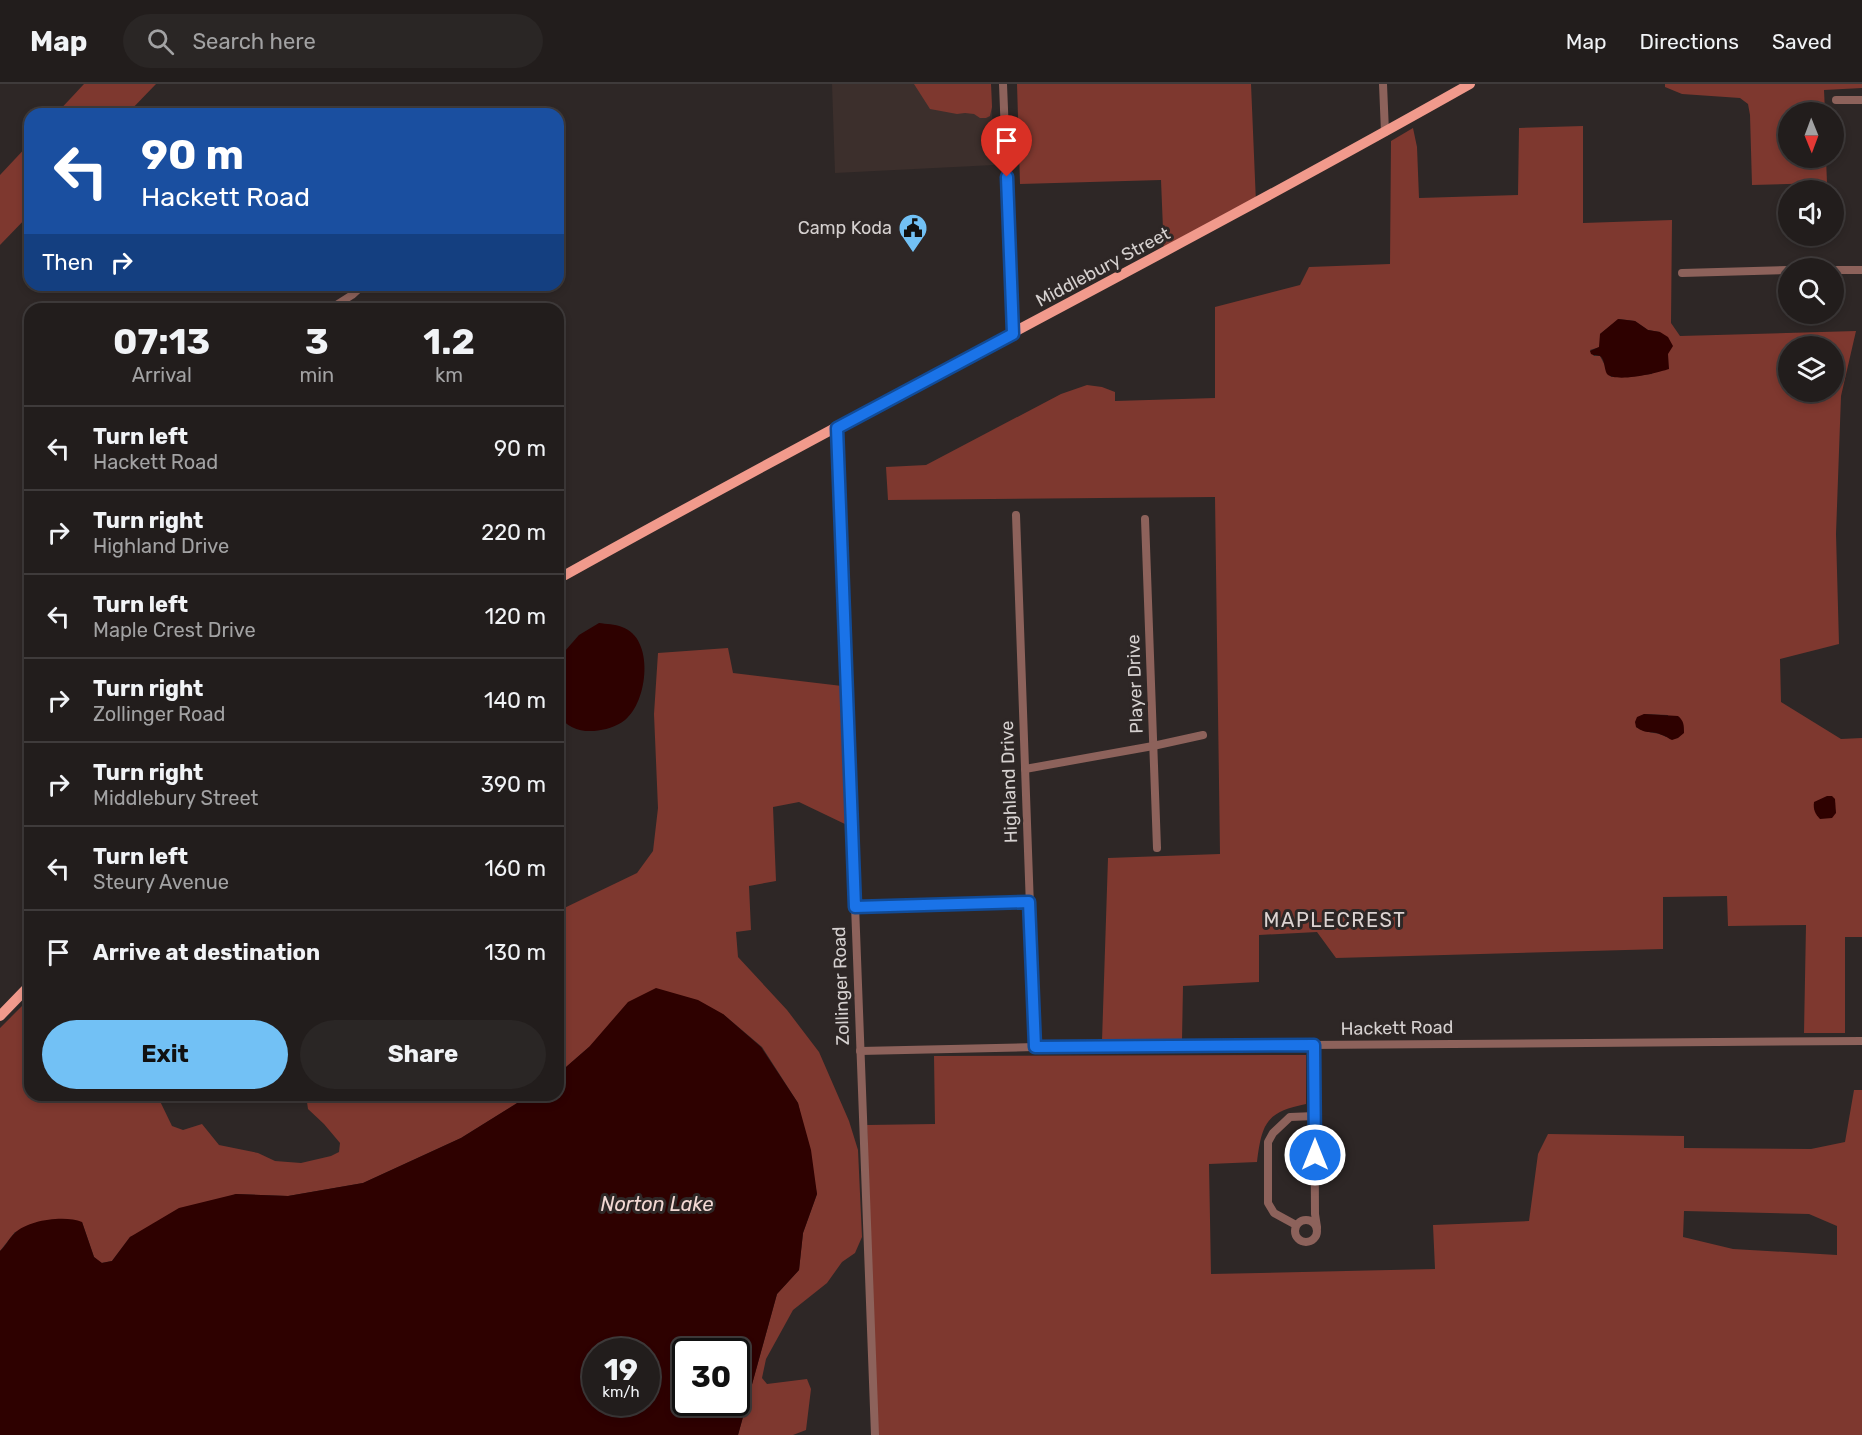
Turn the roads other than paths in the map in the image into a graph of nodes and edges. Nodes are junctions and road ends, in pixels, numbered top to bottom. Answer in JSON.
{"nodes":[{"id":1,"x":1003,"y":84,"type":"edge"},
{"id":2,"x":1383,"y":84,"type":"edge"},
{"id":3,"x":1470,"y":84,"type":"edge"},
{"id":4,"x":1836,"y":100,"type":"dead end"},
{"id":5,"x":1862,"y":100,"type":"edge"},
{"id":6,"x":1385,"y":132,"type":"junction"},
{"id":7,"x":1778,"y":270,"type":"edge"},
{"id":8,"x":1844,"y":270,"type":"edge"},
{"id":9,"x":1862,"y":270,"type":"edge"},
{"id":10,"x":1682,"y":273,"type":"dead end"},
{"id":11,"x":356,"y":291,"type":"edge"},
{"id":12,"x":339,"y":303,"type":"edge"},
{"id":13,"x":1013,"y":334,"type":"junction"},
{"id":14,"x":837,"y":428,"type":"junction"},
{"id":15,"x":1016,"y":515,"type":"dead end"},
{"id":16,"x":1145,"y":519,"type":"dead end"},
{"id":17,"x":564,"y":576,"type":"edge"},
{"id":18,"x":1203,"y":735,"type":"dead end"},
{"id":19,"x":1153,"y":746,"type":"junction"},
{"id":20,"x":1025,"y":769,"type":"junction"},
{"id":21,"x":1157,"y":848,"type":"dead end"},
{"id":22,"x":1029,"y":902,"type":"junction"},
{"id":23,"x":855,"y":907,"type":"junction"},
{"id":24,"x":24,"y":991,"type":"edge"},
{"id":25,"x":0,"y":1016,"type":"edge"},
{"id":26,"x":1862,"y":1041,"type":"edge"},
{"id":27,"x":1314,"y":1045,"type":"junction"},
{"id":28,"x":1035,"y":1047,"type":"junction"},
{"id":29,"x":860,"y":1051,"type":"junction"},
{"id":30,"x":1315,"y":1116,"type":"junction"},
{"id":31,"x":1296,"y":1225,"type":"junction"},
{"id":32,"x":1317,"y":1227,"type":"junction"},
{"id":33,"x":875,"y":1435,"type":"edge"}],
"edges":[{"from":1,"to":13,"type":"street"},
{"from":2,"to":6,"type":"street"},
{"from":3,"to":6,"type":"main road","name":"Middlebury Street"},
{"from":4,"to":5,"type":"street"},
{"from":6,"to":13,"type":"main road","name":"Middlebury Street"},
{"from":7,"to":10,"type":"street"},
{"from":8,"to":9,"type":"street"},
{"from":11,"to":12,"type":"street"},
{"from":13,"to":14,"type":"main road","name":"Middlebury Street"},
{"from":14,"to":17,"type":"main road","name":"Middlebury Street"},
{"from":14,"to":23,"type":"street","name":"Zollinger Road"},
{"from":15,"to":20,"type":"street","name":"Highland Drive"},
{"from":16,"to":19,"type":"street","name":"Player Drive"},
{"from":18,"to":19,"type":"street"},
{"from":19,"to":20,"type":"street"},
{"from":19,"to":21,"type":"street","name":"Player Drive"},
{"from":20,"to":22,"type":"street","name":"Highland Drive"},
{"from":22,"to":23,"type":"street"},
{"from":22,"to":28,"type":"street","name":"Highland Drive"},
{"from":23,"to":29,"type":"street","name":"Zollinger Road"},
{"from":24,"to":25,"type":"main road"},
{"from":26,"to":27,"type":"street","name":"Hackett Road"},
{"from":27,"to":28,"type":"street","name":"Hackett Road"},
{"from":27,"to":30,"type":"street"},
{"from":28,"to":29,"type":"street","name":"Hackett Road"},
{"from":29,"to":33,"type":"street","name":"Zollinger Road"},
{"from":30,"to":31,"type":"street"},
{"from":30,"to":32,"type":"street"},
{"from":31,"to":32,"type":"street"},
{"from":31,"to":32,"type":"street"}]}
